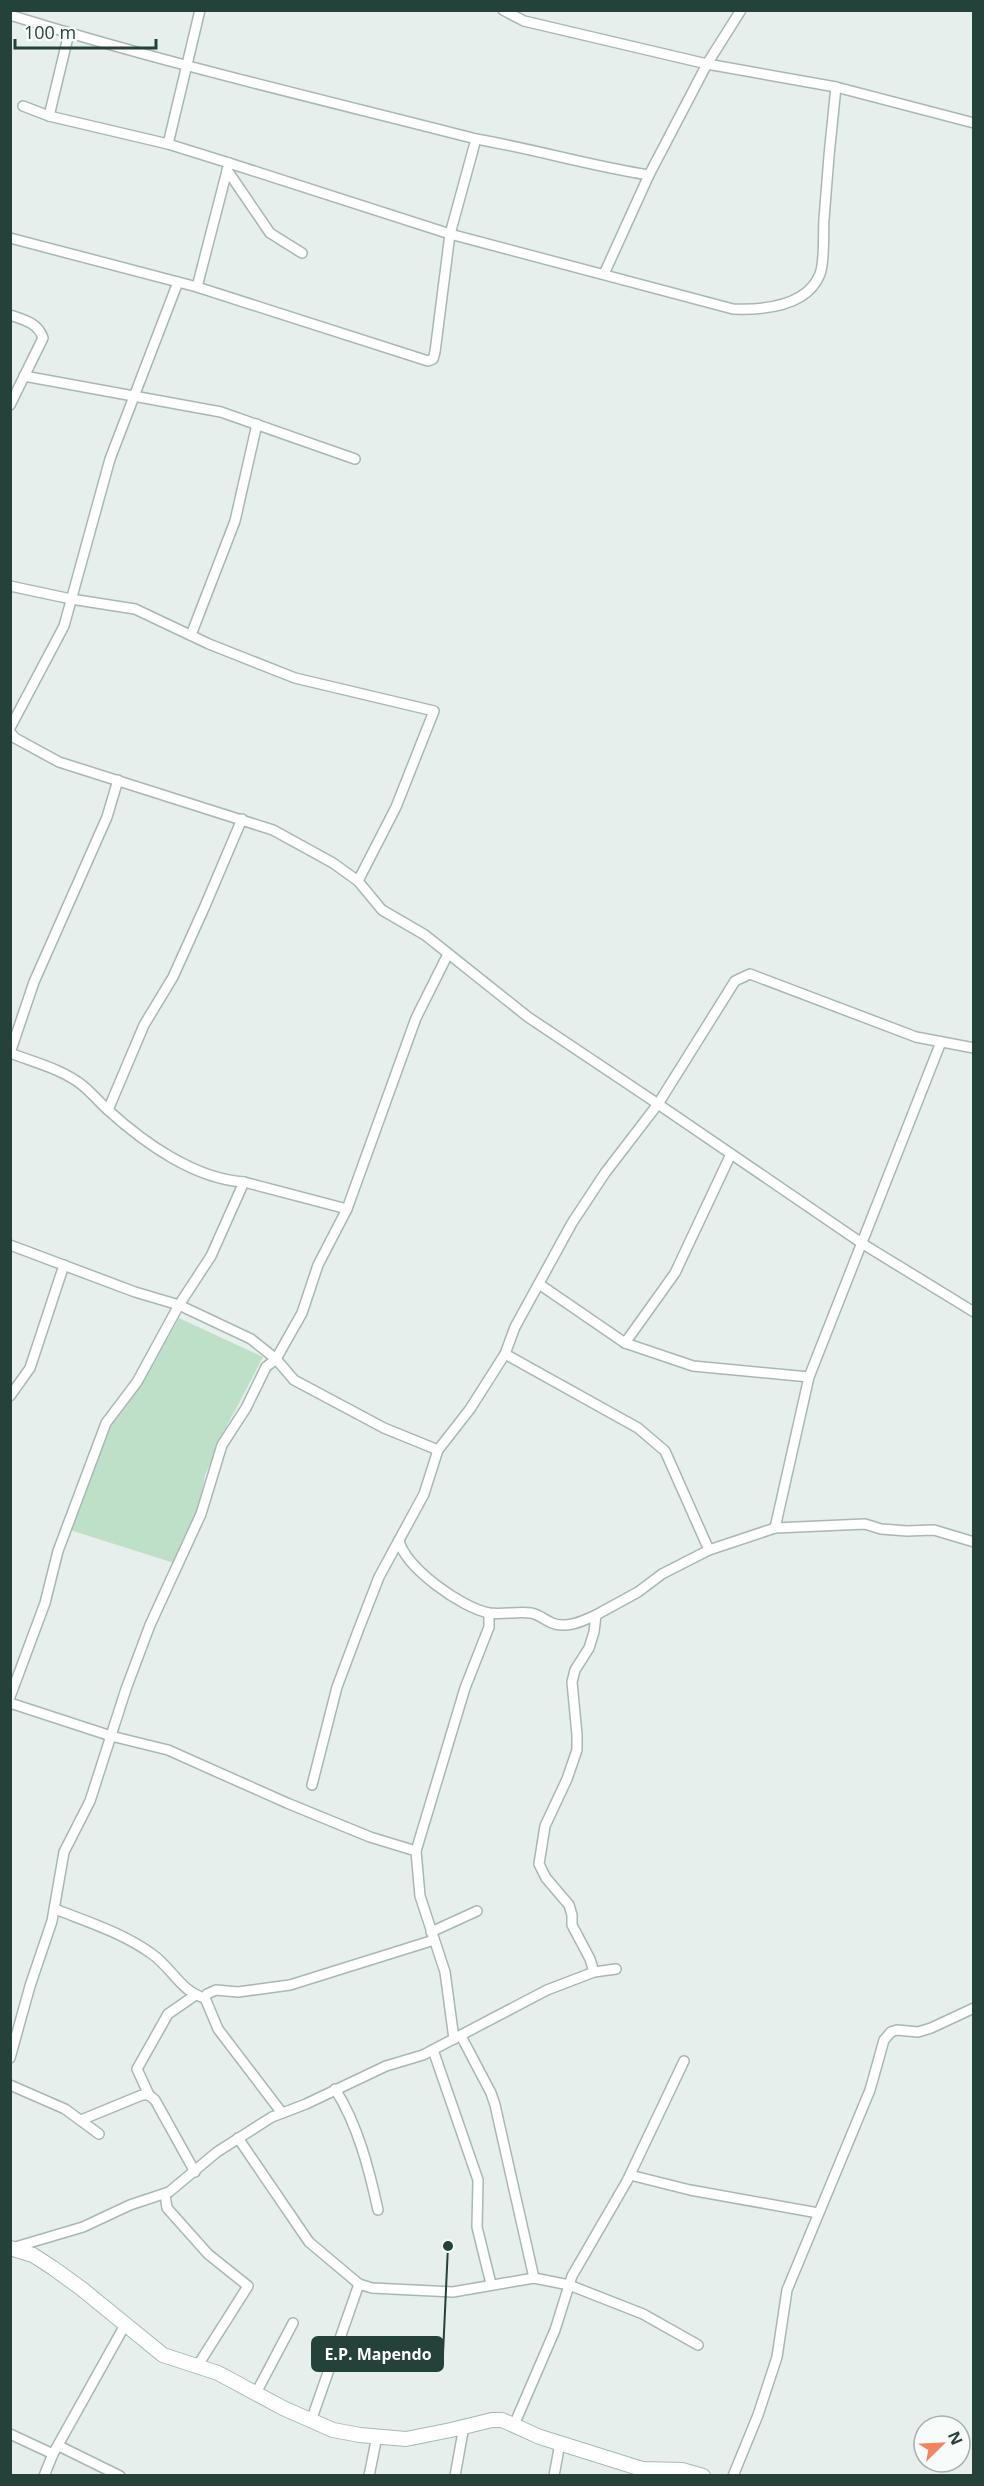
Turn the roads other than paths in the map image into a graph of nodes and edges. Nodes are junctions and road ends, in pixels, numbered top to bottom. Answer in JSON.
{"nodes":[{"id":1,"x":200,"y":10,"type":"edge"},
{"id":2,"x":503,"y":10,"type":"edge"},
{"id":3,"x":741,"y":10,"type":"edge"},
{"id":4,"x":10,"y":15,"type":"edge"},
{"id":5,"x":69,"y":33,"type":"junction"},
{"id":6,"x":708,"y":64,"type":"junction"},
{"id":7,"x":187,"y":66,"type":"junction"},
{"id":8,"x":836,"y":87,"type":"junction"},
{"id":9,"x":23,"y":106,"type":"dead end"},
{"id":10,"x":49,"y":116,"type":"junction"},
{"id":11,"x":974,"y":123,"type":"edge"},
{"id":12,"x":476,"y":139,"type":"junction"},
{"id":13,"x":168,"y":144,"type":"junction"},
{"id":14,"x":228,"y":166,"type":"junction"},
{"id":15,"x":650,"y":175,"type":"junction"},
{"id":16,"x":450,"y":234,"type":"junction"},
{"id":17,"x":10,"y":238,"type":"edge"},
{"id":18,"x":302,"y":254,"type":"dead end"},
{"id":19,"x":604,"y":274,"type":"junction"},
{"id":20,"x":178,"y":282,"type":"junction"},
{"id":21,"x":197,"y":287,"type":"junction"},
{"id":22,"x":10,"y":315,"type":"edge"},
{"id":23,"x":24,"y":376,"type":"junction"},
{"id":24,"x":133,"y":397,"type":"junction"},
{"id":25,"x":10,"y":405,"type":"edge"},
{"id":26,"x":257,"y":424,"type":"junction"},
{"id":27,"x":355,"y":459,"type":"dead end"},
{"id":28,"x":10,"y":586,"type":"edge"},
{"id":29,"x":71,"y":599,"type":"junction"},
{"id":30,"x":191,"y":634,"type":"junction"},
{"id":31,"x":10,"y":730,"type":"edge"},
{"id":32,"x":118,"y":780,"type":"junction"},
{"id":33,"x":242,"y":819,"type":"junction"},
{"id":34,"x":358,"y":881,"type":"junction"},
{"id":35,"x":448,"y":954,"type":"junction"},
{"id":36,"x":941,"y":1042,"type":"junction"},
{"id":37,"x":974,"y":1048,"type":"edge"},
{"id":38,"x":10,"y":1053,"type":"edge"},
{"id":39,"x":658,"y":1104,"type":"junction"},
{"id":40,"x":108,"y":1110,"type":"junction"},
{"id":41,"x":731,"y":1154,"type":"junction"},
{"id":42,"x":244,"y":1182,"type":"junction"},
{"id":43,"x":347,"y":1209,"type":"junction"},
{"id":44,"x":863,"y":1244,"type":"junction"},
{"id":45,"x":10,"y":1245,"type":"edge"},
{"id":46,"x":64,"y":1265,"type":"junction"},
{"id":47,"x":539,"y":1284,"type":"junction"},
{"id":48,"x":179,"y":1305,"type":"junction"},
{"id":49,"x":974,"y":1312,"type":"edge"},
{"id":50,"x":625,"y":1343,"type":"junction"},
{"id":51,"x":505,"y":1354,"type":"junction"},
{"id":52,"x":276,"y":1359,"type":"junction"},
{"id":53,"x":809,"y":1377,"type":"junction"},
{"id":54,"x":10,"y":1396,"type":"edge"},
{"id":55,"x":438,"y":1450,"type":"junction"},
{"id":56,"x":775,"y":1528,"type":"junction"},
{"id":57,"x":399,"y":1540,"type":"junction"},
{"id":58,"x":974,"y":1542,"type":"edge"},
{"id":59,"x":709,"y":1550,"type":"junction"},
{"id":60,"x":489,"y":1613,"type":"junction"},
{"id":61,"x":596,"y":1615,"type":"junction"},
{"id":62,"x":10,"y":1697,"type":"edge"},
{"id":63,"x":10,"y":1702,"type":"edge"},
{"id":64,"x":111,"y":1736,"type":"junction"},
{"id":65,"x":312,"y":1785,"type":"dead end"},
{"id":66,"x":416,"y":1851,"type":"junction"},
{"id":67,"x":55,"y":1909,"type":"junction"},
{"id":68,"x":477,"y":1911,"type":"dead end"},
{"id":69,"x":432,"y":1936,"type":"junction"},
{"id":70,"x":616,"y":1969,"type":"dead end"},
{"id":71,"x":594,"y":1972,"type":"junction"},
{"id":72,"x":194,"y":1996,"type":"junction"},
{"id":73,"x":205,"y":1998,"type":"junction"},
{"id":74,"x":974,"y":2008,"type":"edge"},
{"id":75,"x":458,"y":2037,"type":"junction"},
{"id":76,"x":433,"y":2050,"type":"junction"},
{"id":77,"x":10,"y":2058,"type":"edge"},
{"id":78,"x":684,"y":2061,"type":"dead end"},
{"id":79,"x":10,"y":2085,"type":"edge"},
{"id":80,"x":335,"y":2089,"type":"junction"},
{"id":81,"x":149,"y":2095,"type":"junction"},
{"id":82,"x":282,"y":2113,"type":"junction"},
{"id":83,"x":81,"y":2120,"type":"junction"},
{"id":84,"x":99,"y":2134,"type":"dead end"},
{"id":85,"x":238,"y":2138,"type":"junction"},
{"id":86,"x":195,"y":2172,"type":"junction"},
{"id":87,"x":630,"y":2175,"type":"junction"},
{"id":88,"x":165,"y":2194,"type":"junction"},
{"id":89,"x":378,"y":2210,"type":"dead end"},
{"id":90,"x":818,"y":2213,"type":"junction"},
{"id":91,"x":11,"y":2248,"type":"edge"},
{"id":92,"x":534,"y":2278,"type":"junction"},
{"id":93,"x":359,"y":2284,"type":"junction"},
{"id":94,"x":491,"y":2284,"type":"junction"},
{"id":95,"x":569,"y":2285,"type":"junction"},
{"id":96,"x":293,"y":2323,"type":"dead end"},
{"id":97,"x":125,"y":2325,"type":"junction"},
{"id":98,"x":698,"y":2345,"type":"dead end"},
{"id":99,"x":198,"y":2365,"type":"junction"},
{"id":100,"x":256,"y":2393,"type":"junction"},
{"id":101,"x":311,"y":2421,"type":"junction"},
{"id":102,"x":514,"y":2425,"type":"junction"},
{"id":103,"x":464,"y":2426,"type":"junction"},
{"id":104,"x":10,"y":2434,"type":"edge"},
{"id":105,"x":377,"y":2436,"type":"junction"},
{"id":106,"x":560,"y":2443,"type":"junction"},
{"id":107,"x":56,"y":2450,"type":"junction"},
{"id":108,"x":642,"y":2472,"type":"edge"},
{"id":109,"x":44,"y":2475,"type":"edge"},
{"id":110,"x":120,"y":2475,"type":"edge"},
{"id":111,"x":369,"y":2475,"type":"edge"},
{"id":112,"x":455,"y":2475,"type":"edge"},
{"id":113,"x":554,"y":2475,"type":"edge"},
{"id":114,"x":703,"y":2475,"type":"edge"},
{"id":115,"x":733,"y":2475,"type":"edge"}],
"edges":[{"from":1,"to":7,"type":"street"},
{"from":2,"to":6,"type":"street"},
{"from":3,"to":6,"type":"street"},
{"from":4,"to":5,"type":"street"},
{"from":5,"to":7,"type":"street"},
{"from":5,"to":10,"type":"street"},
{"from":6,"to":8,"type":"street"},
{"from":6,"to":15,"type":"street"},
{"from":7,"to":12,"type":"street"},
{"from":7,"to":13,"type":"street"},
{"from":8,"to":11,"type":"street"},
{"from":8,"to":19,"type":"street"},
{"from":9,"to":10,"type":"street"},
{"from":10,"to":13,"type":"street"},
{"from":12,"to":15,"type":"street"},
{"from":12,"to":16,"type":"street"},
{"from":13,"to":14,"type":"street"},
{"from":14,"to":16,"type":"street"},
{"from":14,"to":18,"type":"street"},
{"from":14,"to":21,"type":"street"},
{"from":15,"to":19,"type":"street"},
{"from":16,"to":19,"type":"street"},
{"from":16,"to":21,"type":"street"},
{"from":17,"to":20,"type":"street"},
{"from":20,"to":21,"type":"street"},
{"from":20,"to":24,"type":"street"},
{"from":22,"to":23,"type":"street"},
{"from":23,"to":24,"type":"street"},
{"from":23,"to":25,"type":"street"},
{"from":24,"to":26,"type":"street"},
{"from":24,"to":29,"type":"street"},
{"from":26,"to":27,"type":"street"},
{"from":26,"to":30,"type":"street"},
{"from":28,"to":29,"type":"street"},
{"from":29,"to":30,"type":"street"},
{"from":29,"to":31,"type":"street"},
{"from":30,"to":34,"type":"street"},
{"from":31,"to":32,"type":"street"},
{"from":32,"to":33,"type":"street"},
{"from":32,"to":38,"type":"street"},
{"from":33,"to":34,"type":"street"},
{"from":33,"to":40,"type":"street"},
{"from":34,"to":35,"type":"street"},
{"from":35,"to":39,"type":"street"},
{"from":35,"to":43,"type":"street"},
{"from":36,"to":37,"type":"street"},
{"from":36,"to":39,"type":"street"},
{"from":36,"to":44,"type":"street"},
{"from":38,"to":40,"type":"street"},
{"from":39,"to":41,"type":"street"},
{"from":39,"to":47,"type":"street"},
{"from":40,"to":42,"type":"street"},
{"from":41,"to":44,"type":"street"},
{"from":41,"to":50,"type":"street"},
{"from":42,"to":43,"type":"street"},
{"from":42,"to":48,"type":"street"},
{"from":43,"to":52,"type":"street"},
{"from":44,"to":49,"type":"street"},
{"from":44,"to":53,"type":"street"},
{"from":45,"to":46,"type":"street"},
{"from":46,"to":48,"type":"street"},
{"from":46,"to":54,"type":"street"},
{"from":47,"to":50,"type":"street"},
{"from":47,"to":51,"type":"street"},
{"from":48,"to":52,"type":"street"},
{"from":48,"to":62,"type":"street"},
{"from":50,"to":53,"type":"street"},
{"from":51,"to":55,"type":"street"},
{"from":51,"to":59,"type":"street"},
{"from":52,"to":55,"type":"street"},
{"from":52,"to":64,"type":"street"},
{"from":53,"to":56,"type":"street"},
{"from":55,"to":57,"type":"street"},
{"from":56,"to":58,"type":"street"},
{"from":56,"to":59,"type":"street"},
{"from":57,"to":60,"type":"street"},
{"from":57,"to":65,"type":"street"},
{"from":59,"to":61,"type":"street"},
{"from":60,"to":61,"type":"street"},
{"from":60,"to":66,"type":"street"},
{"from":61,"to":71,"type":"street"},
{"from":63,"to":64,"type":"street"},
{"from":64,"to":66,"type":"street"},
{"from":64,"to":67,"type":"street"},
{"from":66,"to":69,"type":"street"},
{"from":67,"to":72,"type":"street"},
{"from":67,"to":77,"type":"street"},
{"from":68,"to":69,"type":"street"},
{"from":69,"to":73,"type":"street"},
{"from":69,"to":75,"type":"street"},
{"from":70,"to":71,"type":"street"},
{"from":71,"to":75,"type":"street"},
{"from":72,"to":73,"type":"street"},
{"from":72,"to":81,"type":"street"},
{"from":73,"to":82,"type":"street"},
{"from":74,"to":90,"type":"street"},
{"from":75,"to":76,"type":"street"},
{"from":75,"to":92,"type":"street"},
{"from":76,"to":80,"type":"street"},
{"from":76,"to":94,"type":"street"},
{"from":78,"to":87,"type":"street"},
{"from":79,"to":83,"type":"street"},
{"from":80,"to":82,"type":"street"},
{"from":80,"to":89,"type":"street"},
{"from":81,"to":83,"type":"street"},
{"from":81,"to":86,"type":"street"},
{"from":82,"to":85,"type":"street"},
{"from":83,"to":84,"type":"street"},
{"from":85,"to":86,"type":"street"},
{"from":85,"to":93,"type":"street"},
{"from":86,"to":88,"type":"street"},
{"from":87,"to":90,"type":"street"},
{"from":87,"to":95,"type":"street"},
{"from":88,"to":91,"type":"street"},
{"from":88,"to":99,"type":"street"},
{"from":90,"to":115,"type":"street"},
{"from":91,"to":97,"type":"street"},
{"from":92,"to":94,"type":"street"},
{"from":92,"to":95,"type":"street"},
{"from":93,"to":94,"type":"street"},
{"from":93,"to":101,"type":"street"},
{"from":95,"to":98,"type":"street"},
{"from":95,"to":102,"type":"street"},
{"from":96,"to":100,"type":"street"},
{"from":97,"to":99,"type":"street"},
{"from":97,"to":107,"type":"street"},
{"from":99,"to":100,"type":"street"},
{"from":100,"to":101,"type":"street"},
{"from":101,"to":105,"type":"street"},
{"from":102,"to":103,"type":"street"},
{"from":102,"to":106,"type":"street"},
{"from":103,"to":105,"type":"street"},
{"from":103,"to":112,"type":"street"},
{"from":104,"to":107,"type":"street"},
{"from":105,"to":111,"type":"street"},
{"from":106,"to":108,"type":"street"},
{"from":106,"to":113,"type":"street"},
{"from":107,"to":109,"type":"street"},
{"from":107,"to":110,"type":"street"},
{"from":108,"to":114,"type":"street"}]}
